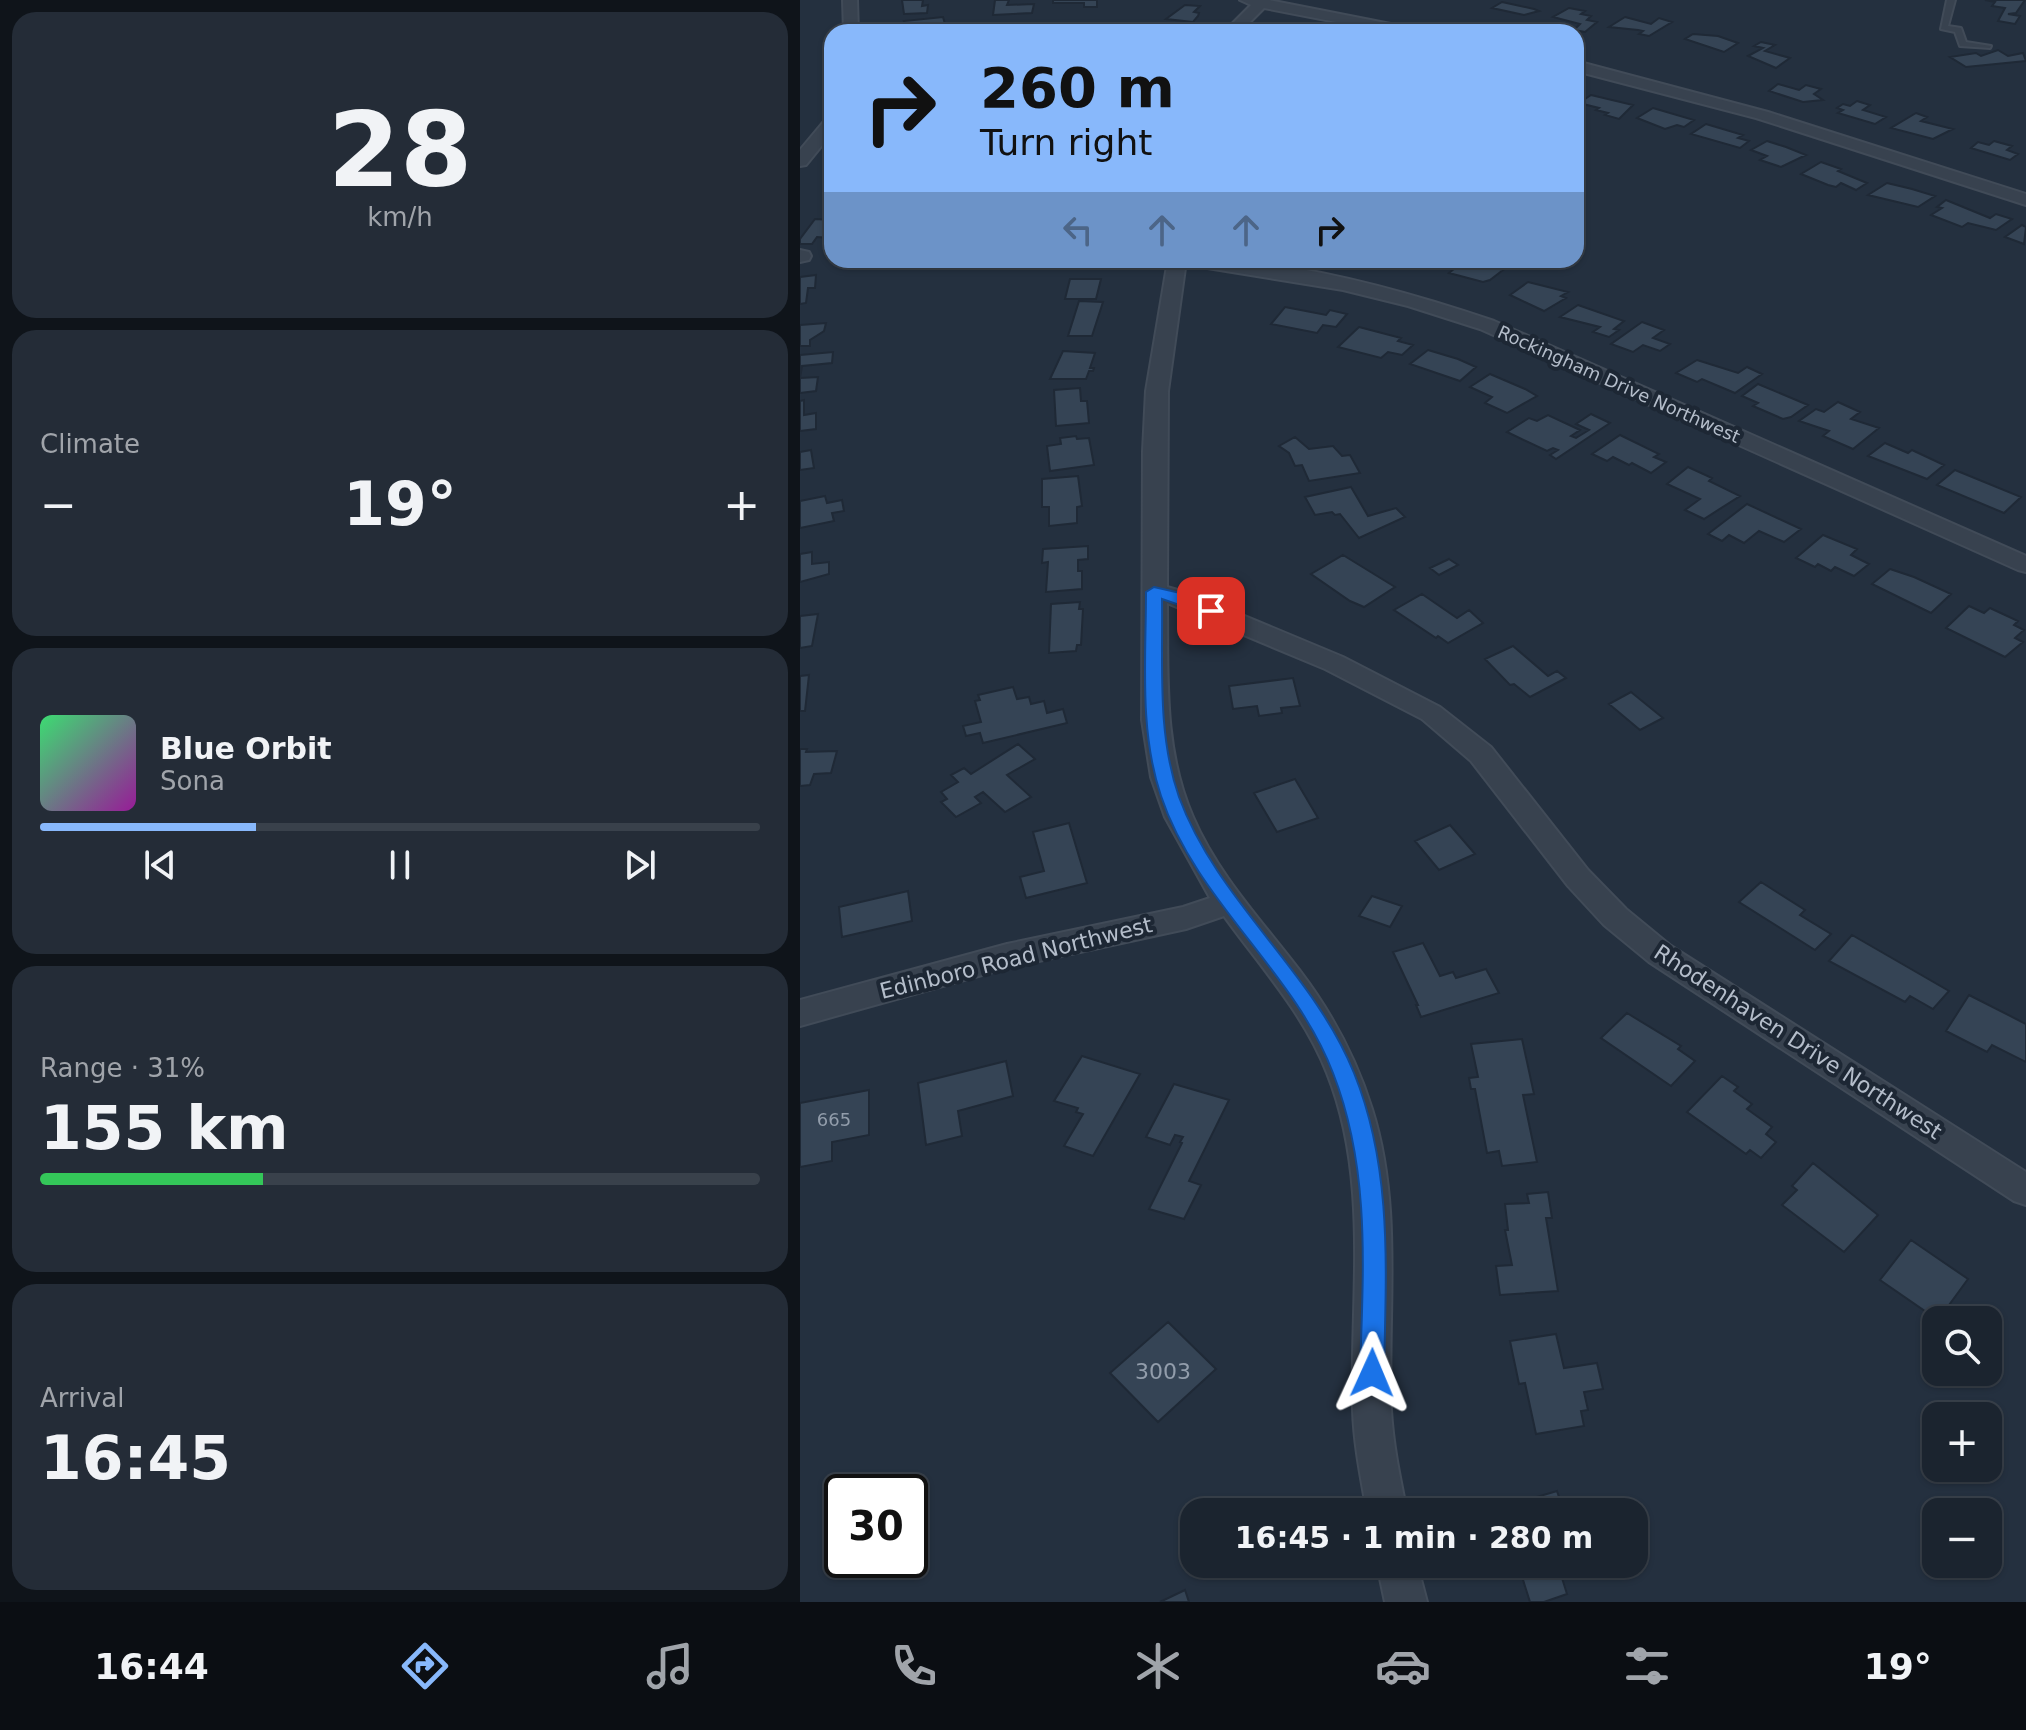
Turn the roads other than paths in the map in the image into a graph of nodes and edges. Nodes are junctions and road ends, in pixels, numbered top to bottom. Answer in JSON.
{"nodes":[{"id":1,"x":850,"y":0,"type":"edge"},
{"id":2,"x":1951,"y":0,"type":"edge"},
{"id":3,"x":1254,"y":1,"type":"edge"},
{"id":4,"x":851,"y":24,"type":"edge"},
{"id":5,"x":1237,"y":24,"type":"edge"},
{"id":6,"x":1370,"y":24,"type":"edge"},
{"id":7,"x":1987,"y":46,"type":"dead end"},
{"id":8,"x":1584,"y":68,"type":"edge"},
{"id":9,"x":824,"y":132,"type":"edge"},
{"id":10,"x":800,"y":161,"type":"edge"},
{"id":11,"x":2026,"y":200,"type":"edge"},
{"id":12,"x":1176,"y":268,"type":"edge"},
{"id":13,"x":1254,"y":268,"type":"edge"},
{"id":14,"x":2026,"y":565,"type":"edge"},
{"id":15,"x":1154,"y":592,"type":"junction"},
{"id":16,"x":1231,"y":902,"type":"junction"},
{"id":17,"x":800,"y":1013,"type":"edge"},
{"id":18,"x":2026,"y":1190,"type":"edge"},
{"id":19,"x":1385,"y":1498,"type":"edge"},
{"id":20,"x":1400,"y":1578,"type":"edge"},
{"id":21,"x":1406,"y":1602,"type":"edge"}],
"edges":[{"from":1,"to":4,"type":"street"},
{"from":2,"to":7,"type":"lane"},
{"from":3,"to":5,"type":"street"},
{"from":3,"to":6,"type":"street"},
{"from":8,"to":11,"type":"street"},
{"from":9,"to":10,"type":"street"},
{"from":12,"to":15,"type":"street"},
{"from":13,"to":14,"type":"street","name":"Rockingham Drive Northwest"},
{"from":15,"to":16,"type":"street"},
{"from":15,"to":18,"type":"street","name":"Rhodenhaven Drive Northwest"},
{"from":16,"to":17,"type":"street","name":"Edinboro Road Northwest"},
{"from":16,"to":19,"type":"street"},
{"from":20,"to":21,"type":"street"}]}
